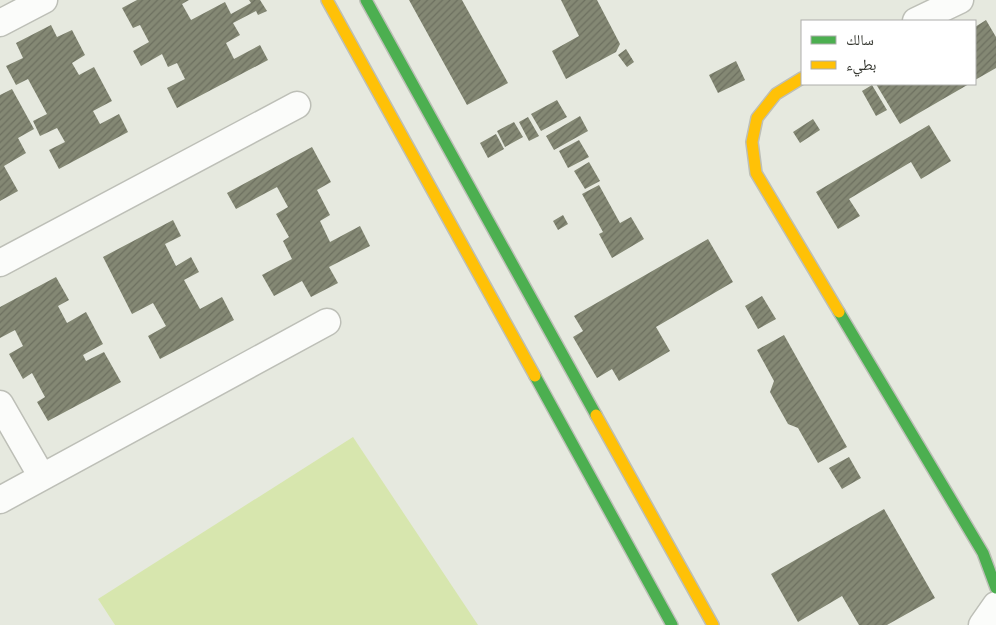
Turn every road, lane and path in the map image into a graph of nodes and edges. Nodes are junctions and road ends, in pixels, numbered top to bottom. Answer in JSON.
{"nodes":[{"id":1,"x":44,"y":0,"type":"edge"},
{"id":2,"x":327,"y":0,"type":"edge"},
{"id":3,"x":366,"y":0,"type":"edge"},
{"id":4,"x":960,"y":0,"type":"edge"},
{"id":5,"x":918,"y":20,"type":"edge"},
{"id":6,"x":0,"y":23,"type":"edge"},
{"id":7,"x":801,"y":78,"type":"edge"},
{"id":8,"x":297,"y":105,"type":"dead end"},
{"id":9,"x":0,"y":263,"type":"edge"},
{"id":10,"x":327,"y":322,"type":"dead end"},
{"id":11,"x":0,"y":404,"type":"edge"},
{"id":12,"x":42,"y":477,"type":"junction"},
{"id":13,"x":0,"y":500,"type":"edge"},
{"id":14,"x":996,"y":588,"type":"edge"},
{"id":15,"x":996,"y":605,"type":"edge"},
{"id":16,"x":672,"y":625,"type":"edge"},
{"id":17,"x":713,"y":625,"type":"edge"},
{"id":18,"x":982,"y":625,"type":"edge"}],
"edges":[{"from":1,"to":6,"type":"street"},
{"from":2,"to":16,"type":"main road"},
{"from":3,"to":17,"type":"main road"},
{"from":4,"to":5,"type":"street"},
{"from":7,"to":14,"type":"main road"},
{"from":8,"to":9,"type":"street"},
{"from":10,"to":12,"type":"street"},
{"from":11,"to":12,"type":"street"},
{"from":12,"to":13,"type":"street"},
{"from":15,"to":18,"type":"street"}]}
